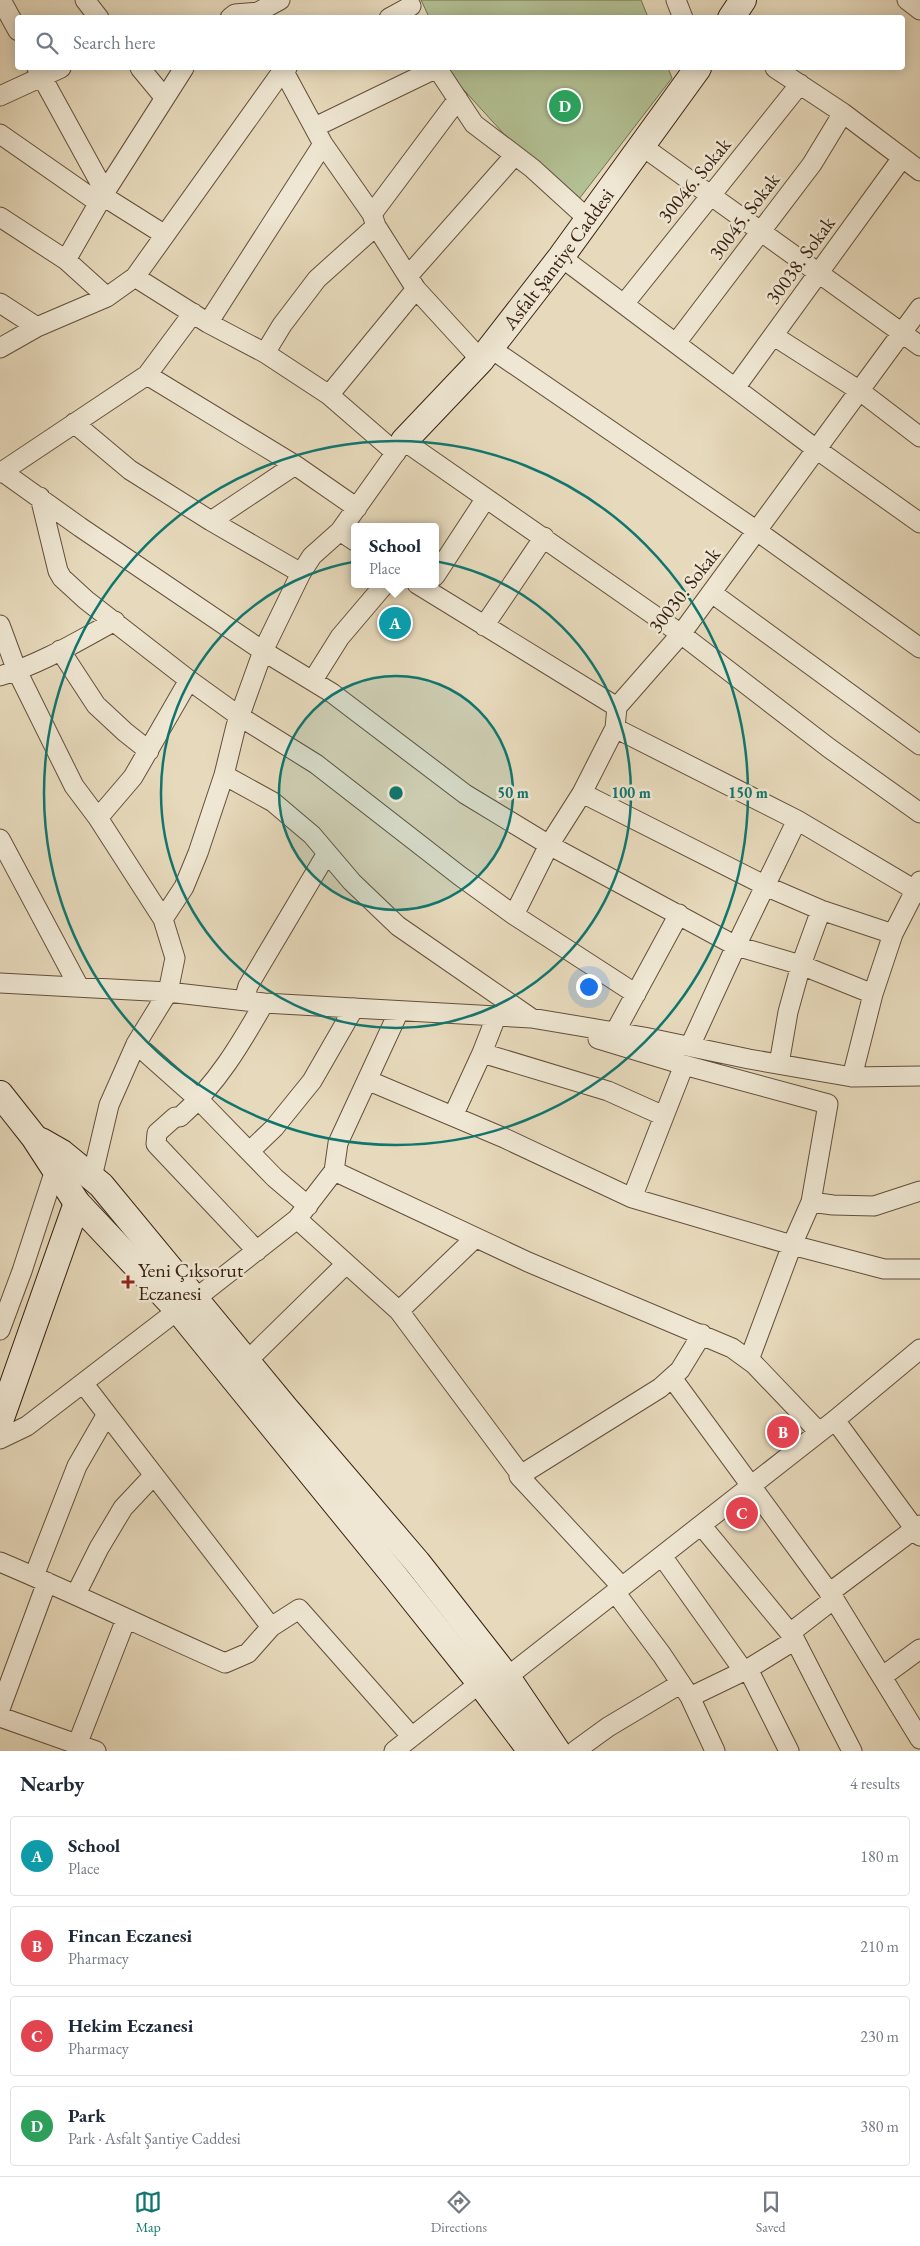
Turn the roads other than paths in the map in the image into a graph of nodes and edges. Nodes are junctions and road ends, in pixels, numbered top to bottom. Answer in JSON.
{"nodes":[{"id":1,"x":1,"y":0,"type":"edge"},
{"id":2,"x":85,"y":0,"type":"edge"},
{"id":3,"x":280,"y":0,"type":"edge"},
{"id":4,"x":676,"y":0,"type":"edge"},
{"id":5,"x":907,"y":0,"type":"edge"},
{"id":6,"x":412,"y":8,"type":"edge"},
{"id":7,"x":920,"y":10,"type":"edge"},
{"id":8,"x":97,"y":15,"type":"edge"},
{"id":9,"x":234,"y":15,"type":"edge"},
{"id":10,"x":253,"y":15,"type":"edge"},
{"id":11,"x":396,"y":15,"type":"edge"},
{"id":12,"x":682,"y":15,"type":"edge"},
{"id":13,"x":15,"y":26,"type":"edge"},
{"id":14,"x":142,"y":70,"type":"edge"},
{"id":15,"x":183,"y":70,"type":"edge"},
{"id":16,"x":283,"y":70,"type":"edge"},
{"id":17,"x":285,"y":70,"type":"edge"},
{"id":18,"x":433,"y":70,"type":"edge"},
{"id":19,"x":438,"y":70,"type":"edge"},
{"id":20,"x":697,"y":70,"type":"edge"},
{"id":21,"x":778,"y":70,"type":"edge"},
{"id":22,"x":40,"y":72,"type":"edge"},
{"id":23,"x":800,"y":84,"type":"junction"},
{"id":24,"x":0,"y":96,"type":"edge"},
{"id":25,"x":164,"y":97,"type":"junction"},
{"id":26,"x":458,"y":99,"type":"junction"},
{"id":27,"x":843,"y":113,"type":"junction"},
{"id":28,"x":315,"y":127,"type":"junction"},
{"id":29,"x":0,"y":134,"type":"edge"},
{"id":30,"x":323,"y":144,"type":"junction"},
{"id":31,"x":642,"y":146,"type":"junction"},
{"id":32,"x":515,"y":155,"type":"junction"},
{"id":33,"x":902,"y":158,"type":"junction"},
{"id":34,"x":920,"y":171,"type":"edge"},
{"id":35,"x":711,"y":196,"type":"junction"},
{"id":36,"x":102,"y":197,"type":"junction"},
{"id":37,"x":0,"y":217,"type":"edge"},
{"id":38,"x":374,"y":220,"type":"junction"},
{"id":39,"x":588,"y":220,"type":"junction"},
{"id":40,"x":760,"y":231,"type":"junction"},
{"id":41,"x":165,"y":235,"type":"junction"},
{"id":42,"x":562,"y":256,"type":"junction"},
{"id":43,"x":66,"y":260,"type":"junction"},
{"id":44,"x":818,"y":272,"type":"junction"},
{"id":45,"x":135,"y":277,"type":"junction"},
{"id":46,"x":412,"y":282,"type":"junction"},
{"id":47,"x":107,"y":297,"type":"junction"},
{"id":48,"x":0,"y":303,"type":"edge"},
{"id":49,"x":624,"y":304,"type":"junction"},
{"id":50,"x":920,"y":308,"type":"edge"},
{"id":51,"x":200,"y":318,"type":"junction"},
{"id":52,"x":37,"y":327,"type":"junction"},
{"id":53,"x":902,"y":333,"type":"junction"},
{"id":54,"x":774,"y":336,"type":"junction"},
{"id":55,"x":676,"y":343,"type":"junction"},
{"id":56,"x":920,"y":346,"type":"edge"},
{"id":57,"x":0,"y":348,"type":"edge"},
{"id":58,"x":265,"y":353,"type":"junction"},
{"id":59,"x":486,"y":354,"type":"junction"},
{"id":60,"x":147,"y":375,"type":"junction"},
{"id":61,"x":735,"y":388,"type":"junction"},
{"id":62,"x":860,"y":391,"type":"junction"},
{"id":63,"x":329,"y":395,"type":"junction"},
{"id":64,"x":74,"y":424,"type":"junction"},
{"id":65,"x":920,"y":437,"type":"edge"},
{"id":66,"x":400,"y":447,"type":"junction"},
{"id":67,"x":817,"y":450,"type":"junction"},
{"id":68,"x":295,"y":465,"type":"junction"},
{"id":69,"x":1,"y":472,"type":"edge"},
{"id":70,"x":40,"y":497,"type":"junction"},
{"id":71,"x":486,"y":498,"type":"junction"},
{"id":72,"x":357,"y":508,"type":"junction"},
{"id":73,"x":211,"y":521,"type":"junction"},
{"id":74,"x":352,"y":523,"type":"edge"},
{"id":75,"x":920,"y":523,"type":"edge"},
{"id":76,"x":757,"y":531,"type":"junction"},
{"id":77,"x":347,"y":536,"type":"edge"},
{"id":78,"x":544,"y":537,"type":"junction"},
{"id":79,"x":439,"y":567,"type":"edge"},
{"id":80,"x":301,"y":573,"type":"junction"},
{"id":81,"x":382,"y":588,"type":"edge"},
{"id":82,"x":432,"y":588,"type":"edge"},
{"id":83,"x":712,"y":592,"type":"junction"},
{"id":84,"x":115,"y":621,"type":"junction"},
{"id":85,"x":0,"y":625,"type":"edge"},
{"id":86,"x":484,"y":626,"type":"junction"},
{"id":87,"x":681,"y":634,"type":"junction"},
{"id":88,"x":920,"y":648,"type":"edge"},
{"id":89,"x":60,"y":650,"type":"junction"},
{"id":90,"x":263,"y":651,"type":"junction"},
{"id":91,"x":8,"y":673,"type":"edge"},
{"id":92,"x":189,"y":680,"type":"junction"},
{"id":93,"x":313,"y":680,"type":"junction"},
{"id":94,"x":616,"y":707,"type":"junction"},
{"id":95,"x":239,"y":716,"type":"junction"},
{"id":96,"x":615,"y":728,"type":"junction"},
{"id":97,"x":920,"y":745,"type":"edge"},
{"id":98,"x":149,"y":751,"type":"junction"},
{"id":99,"x":224,"y":775,"type":"junction"},
{"id":100,"x":582,"y":793,"type":"junction"},
{"id":101,"x":920,"y":813,"type":"edge"},
{"id":102,"x":98,"y":818,"type":"junction"},
{"id":103,"x":797,"y":820,"type":"junction"},
{"id":104,"x":0,"y":839,"type":"edge"},
{"id":105,"x":549,"y":845,"type":"junction"},
{"id":106,"x":327,"y":853,"type":"junction"},
{"id":107,"x":764,"y":886,"type":"junction"},
{"id":108,"x":918,"y":888,"type":"edge"},
{"id":109,"x":821,"y":910,"type":"junction"},
{"id":110,"x":679,"y":914,"type":"junction"},
{"id":111,"x":514,"y":915,"type":"junction"},
{"id":112,"x":163,"y":919,"type":"junction"},
{"id":113,"x":893,"y":934,"type":"junction"},
{"id":114,"x":736,"y":946,"type":"junction"},
{"id":115,"x":801,"y":965,"type":"junction"},
{"id":116,"x":0,"y":983,"type":"edge"},
{"id":117,"x":79,"y":986,"type":"junction"},
{"id":118,"x":168,"y":992,"type":"junction"},
{"id":119,"x":636,"y":994,"type":"junction"},
{"id":120,"x":874,"y":994,"type":"junction"},
{"id":121,"x":244,"y":1000,"type":"junction"},
{"id":122,"x":264,"y":1003,"type":"junction"},
{"id":123,"x":354,"y":1008,"type":"junction"},
{"id":124,"x":399,"y":1011,"type":"junction"},
{"id":125,"x":496,"y":1017,"type":"junction"},
{"id":126,"x":531,"y":1018,"type":"junction"},
{"id":127,"x":571,"y":1025,"type":"junction"},
{"id":128,"x":615,"y":1032,"type":"junction"},
{"id":129,"x":136,"y":1044,"type":"junction"},
{"id":130,"x":690,"y":1046,"type":"junction"},
{"id":131,"x":482,"y":1053,"type":"junction"},
{"id":132,"x":779,"y":1064,"type":"junction"},
{"id":133,"x":684,"y":1065,"type":"junction"},
{"id":134,"x":920,"y":1076,"type":"edge"},
{"id":135,"x":852,"y":1077,"type":"junction"},
{"id":136,"x":367,"y":1080,"type":"junction"},
{"id":137,"x":0,"y":1094,"type":"edge"},
{"id":138,"x":199,"y":1100,"type":"junction"},
{"id":139,"x":454,"y":1116,"type":"junction"},
{"id":140,"x":664,"y":1116,"type":"junction"},
{"id":141,"x":34,"y":1137,"type":"junction"},
{"id":142,"x":250,"y":1151,"type":"junction"},
{"id":143,"x":55,"y":1170,"type":"junction"},
{"id":144,"x":334,"y":1171,"type":"junction"},
{"id":145,"x":92,"y":1177,"type":"junction"},
{"id":146,"x":920,"y":1191,"type":"edge"},
{"id":147,"x":632,"y":1198,"type":"junction"},
{"id":148,"x":811,"y":1202,"type":"junction"},
{"id":149,"x":77,"y":1203,"type":"junction"},
{"id":150,"x":302,"y":1213,"type":"junction"},
{"id":151,"x":475,"y":1238,"type":"junction"},
{"id":152,"x":792,"y":1245,"type":"junction"},
{"id":153,"x":257,"y":1251,"type":"junction"},
{"id":154,"x":345,"y":1265,"type":"junction"},
{"id":155,"x":920,"y":1268,"type":"edge"},
{"id":156,"x":187,"y":1304,"type":"junction"},
{"id":157,"x":399,"y":1311,"type":"junction"},
{"id":158,"x":0,"y":1330,"type":"edge"},
{"id":159,"x":702,"y":1334,"type":"junction"},
{"id":160,"x":920,"y":1349,"type":"edge"},
{"id":161,"x":749,"y":1360,"type":"junction"},
{"id":162,"x":246,"y":1361,"type":"junction"},
{"id":163,"x":672,"y":1378,"type":"junction"},
{"id":164,"x":83,"y":1382,"type":"junction"},
{"id":165,"x":107,"y":1414,"type":"junction"},
{"id":166,"x":835,"y":1420,"type":"junction"},
{"id":167,"x":0,"y":1421,"type":"edge"},
{"id":168,"x":819,"y":1432,"type":"junction"},
{"id":169,"x":0,"y":1439,"type":"edge"},
{"id":170,"x":154,"y":1475,"type":"junction"},
{"id":171,"x":519,"y":1476,"type":"junction"},
{"id":172,"x":751,"y":1486,"type":"junction"},
{"id":173,"x":701,"y":1524,"type":"junction"},
{"id":174,"x":918,"y":1530,"type":"edge"},
{"id":175,"x":662,"y":1556,"type":"junction"},
{"id":176,"x":0,"y":1562,"type":"edge"},
{"id":177,"x":40,"y":1579,"type":"junction"},
{"id":178,"x":618,"y":1590,"type":"junction"},
{"id":179,"x":76,"y":1594,"type":"junction"},
{"id":180,"x":832,"y":1596,"type":"junction"},
{"id":181,"x":126,"y":1619,"type":"junction"},
{"id":182,"x":271,"y":1627,"type":"junction"},
{"id":183,"x":793,"y":1636,"type":"junction"},
{"id":184,"x":920,"y":1649,"type":"edge"},
{"id":185,"x":745,"y":1669,"type":"junction"},
{"id":186,"x":882,"y":1676,"type":"junction"},
{"id":187,"x":506,"y":1677,"type":"junction"},
{"id":188,"x":480,"y":1683,"type":"junction"},
{"id":189,"x":685,"y":1690,"type":"junction"},
{"id":190,"x":0,"y":1709,"type":"edge"},
{"id":191,"x":0,"y":1718,"type":"edge"},
{"id":192,"x":412,"y":1737,"type":"junction"},
{"id":193,"x":920,"y":1739,"type":"edge"},
{"id":194,"x":77,"y":1745,"type":"junction"},
{"id":195,"x":530,"y":1750,"type":"edge"},
{"id":196,"x":96,"y":1751,"type":"edge"},
{"id":197,"x":394,"y":1751,"type":"edge"},
{"id":198,"x":557,"y":1751,"type":"edge"},
{"id":199,"x":575,"y":1751,"type":"edge"},
{"id":200,"x":715,"y":1751,"type":"edge"},
{"id":201,"x":789,"y":1751,"type":"edge"},
{"id":202,"x":852,"y":1751,"type":"edge"}],
"edges":[{"from":1,"to":13,"type":"street"},
{"from":2,"to":8,"type":"street"},
{"from":3,"to":10,"type":"street"},
{"from":4,"to":12,"type":"street"},
{"from":5,"to":7,"type":"street"},
{"from":6,"to":11,"type":"street"},
{"from":9,"to":10,"type":"street"},
{"from":14,"to":25,"type":"street"},
{"from":15,"to":25,"type":"street"},
{"from":16,"to":41,"type":"street"},
{"from":17,"to":28,"type":"street"},
{"from":18,"to":28,"type":"street"},
{"from":19,"to":26,"type":"street"},
{"from":20,"to":31,"type":"street","name":"Asfalt Şantiye Caddesi"},
{"from":21,"to":23,"type":"street"},
{"from":22,"to":24,"type":"street"},
{"from":22,"to":36,"type":"street"},
{"from":23,"to":27,"type":"street"},
{"from":23,"to":35,"type":"street","name":"30046. Sokak"},
{"from":25,"to":36,"type":"street"},
{"from":26,"to":32,"type":"street"},
{"from":26,"to":38,"type":"street"},
{"from":27,"to":33,"type":"street"},
{"from":27,"to":40,"type":"street","name":"30045. Sokak"},
{"from":28,"to":30,"type":"street"},
{"from":29,"to":36,"type":"street"},
{"from":30,"to":38,"type":"street"},
{"from":30,"to":51,"type":"street"},
{"from":31,"to":35,"type":"street"},
{"from":31,"to":39,"type":"street","name":"Asfalt Şantiye Caddesi"},
{"from":32,"to":39,"type":"street"},
{"from":32,"to":46,"type":"street"},
{"from":33,"to":34,"type":"street"},
{"from":33,"to":44,"type":"street","name":"30038. Sokak"},
{"from":35,"to":40,"type":"street"},
{"from":35,"to":49,"type":"street","name":"30046. Sokak"},
{"from":36,"to":41,"type":"street"},
{"from":36,"to":43,"type":"street"},
{"from":37,"to":43,"type":"street"},
{"from":38,"to":46,"type":"street"},
{"from":38,"to":58,"type":"street"},
{"from":39,"to":42,"type":"street","name":"Asfalt Şantiye Caddesi"},
{"from":40,"to":44,"type":"street"},
{"from":40,"to":55,"type":"street","name":"30045. Sokak"},
{"from":41,"to":45,"type":"street"},
{"from":42,"to":49,"type":"street"},
{"from":42,"to":59,"type":"street","name":"Asfalt Şantiye Caddesi"},
{"from":43,"to":47,"type":"street"},
{"from":44,"to":53,"type":"street"},
{"from":44,"to":54,"type":"street","name":"30038. Sokak"},
{"from":45,"to":47,"type":"street"},
{"from":45,"to":51,"type":"street"},
{"from":46,"to":59,"type":"street"},
{"from":46,"to":63,"type":"street"},
{"from":47,"to":52,"type":"street"},
{"from":48,"to":52,"type":"street"},
{"from":49,"to":55,"type":"street"},
{"from":50,"to":53,"type":"street","name":"30030. Sokak"},
{"from":51,"to":58,"type":"street"},
{"from":51,"to":60,"type":"street"},
{"from":52,"to":57,"type":"street"},
{"from":53,"to":56,"type":"street"},
{"from":53,"to":62,"type":"street","name":"30030. Sokak"},
{"from":54,"to":61,"type":"street","name":"30038. Sokak"},
{"from":54,"to":62,"type":"street"},
{"from":55,"to":61,"type":"street"},
{"from":58,"to":63,"type":"street"},
{"from":59,"to":66,"type":"street","name":"Asfalt Şantiye Caddesi"},
{"from":59,"to":76,"type":"street"},
{"from":60,"to":64,"type":"street"},
{"from":60,"to":68,"type":"street"},
{"from":61,"to":67,"type":"street"},
{"from":62,"to":65,"type":"street"},
{"from":62,"to":67,"type":"street","name":"30030. Sokak"},
{"from":63,"to":66,"type":"street"},
{"from":64,"to":69,"type":"street"},
{"from":64,"to":73,"type":"street"},
{"from":66,"to":71,"type":"street"},
{"from":66,"to":72,"type":"street"},
{"from":67,"to":75,"type":"street"},
{"from":67,"to":76,"type":"street","name":"30030. Sokak"},
{"from":68,"to":72,"type":"street"},
{"from":68,"to":73,"type":"street"},
{"from":69,"to":70,"type":"street"},
{"from":70,"to":84,"type":"street"},
{"from":70,"to":90,"type":"street"},
{"from":71,"to":78,"type":"street"},
{"from":71,"to":79,"type":"street"},
{"from":72,"to":74,"type":"street"},
{"from":73,"to":80,"type":"street"},
{"from":76,"to":83,"type":"street","name":"30030. Sokak"},
{"from":76,"to":88,"type":"street"},
{"from":77,"to":80,"type":"street"},
{"from":78,"to":86,"type":"street"},
{"from":78,"to":87,"type":"street"},
{"from":80,"to":90,"type":"street"},
{"from":81,"to":93,"type":"street"},
{"from":82,"to":86,"type":"street"},
{"from":83,"to":87,"type":"street","name":"30030. Sokak"},
{"from":83,"to":97,"type":"street"},
{"from":84,"to":89,"type":"street"},
{"from":84,"to":92,"type":"street"},
{"from":85,"to":91,"type":"street"},
{"from":86,"to":94,"type":"street"},
{"from":87,"to":94,"type":"street","name":"30030. Sokak"},
{"from":87,"to":101,"type":"street"},
{"from":89,"to":91,"type":"street"},
{"from":89,"to":98,"type":"street"},
{"from":90,"to":93,"type":"street"},
{"from":90,"to":95,"type":"street"},
{"from":91,"to":102,"type":"street"},
{"from":92,"to":95,"type":"street"},
{"from":92,"to":98,"type":"street"},
{"from":93,"to":105,"type":"street"},
{"from":94,"to":96,"type":"street"},
{"from":95,"to":99,"type":"street"},
{"from":95,"to":111,"type":"street"},
{"from":96,"to":100,"type":"street"},
{"from":96,"to":103,"type":"street"},
{"from":98,"to":102,"type":"street"},
{"from":99,"to":106,"type":"street"},
{"from":99,"to":112,"type":"street"},
{"from":100,"to":105,"type":"street"},
{"from":100,"to":107,"type":"street"},
{"from":102,"to":112,"type":"street"},
{"from":103,"to":107,"type":"street"},
{"from":103,"to":108,"type":"street"},
{"from":104,"to":117,"type":"street"},
{"from":105,"to":110,"type":"street"},
{"from":105,"to":111,"type":"street"},
{"from":106,"to":121,"type":"street"},
{"from":106,"to":126,"type":"street"},
{"from":107,"to":109,"type":"street"},
{"from":107,"to":114,"type":"street"},
{"from":108,"to":113,"type":"street"},
{"from":109,"to":113,"type":"street"},
{"from":109,"to":115,"type":"street"},
{"from":110,"to":114,"type":"street"},
{"from":110,"to":119,"type":"street"},
{"from":111,"to":119,"type":"street"},
{"from":112,"to":118,"type":"street"},
{"from":113,"to":120,"type":"street"},
{"from":114,"to":115,"type":"street"},
{"from":114,"to":130,"type":"street"},
{"from":115,"to":120,"type":"street"},
{"from":115,"to":132,"type":"street"},
{"from":116,"to":117,"type":"street"},
{"from":117,"to":118,"type":"street"},
{"from":118,"to":121,"type":"street"},
{"from":118,"to":129,"type":"street"},
{"from":119,"to":128,"type":"street"},
{"from":120,"to":135,"type":"street"},
{"from":121,"to":122,"type":"street"},
{"from":122,"to":123,"type":"street"},
{"from":122,"to":138,"type":"street"},
{"from":123,"to":124,"type":"street"},
{"from":123,"to":142,"type":"street"},
{"from":124,"to":125,"type":"street"},
{"from":124,"to":136,"type":"street"},
{"from":125,"to":126,"type":"street"},
{"from":125,"to":131,"type":"street"},
{"from":126,"to":127,"type":"street"},
{"from":127,"to":128,"type":"street"},
{"from":127,"to":133,"type":"street"},
{"from":128,"to":130,"type":"street"},
{"from":129,"to":138,"type":"street"},
{"from":129,"to":145,"type":"street"},
{"from":130,"to":132,"type":"street"},
{"from":131,"to":139,"type":"street"},
{"from":131,"to":140,"type":"street"},
{"from":132,"to":135,"type":"street"},
{"from":133,"to":140,"type":"street"},
{"from":133,"to":148,"type":"street"},
{"from":134,"to":135,"type":"street"},
{"from":136,"to":139,"type":"street"},
{"from":136,"to":144,"type":"street"},
{"from":137,"to":141,"type":"street"},
{"from":138,"to":142,"type":"street"},
{"from":138,"to":153,"type":"street"},
{"from":139,"to":147,"type":"street"},
{"from":140,"to":147,"type":"street"},
{"from":141,"to":143,"type":"street"},
{"from":141,"to":145,"type":"street"},
{"from":142,"to":150,"type":"street"},
{"from":143,"to":149,"type":"street"},
{"from":143,"to":158,"type":"street"},
{"from":144,"to":150,"type":"street"},
{"from":144,"to":151,"type":"street"},
{"from":145,"to":156,"type":"street"},
{"from":146,"to":148,"type":"street"},
{"from":147,"to":152,"type":"street"},
{"from":148,"to":152,"type":"street"},
{"from":149,"to":156,"type":"street"},
{"from":149,"to":167,"type":"street"},
{"from":150,"to":153,"type":"street"},
{"from":150,"to":154,"type":"street"},
{"from":151,"to":157,"type":"street"},
{"from":151,"to":159,"type":"street"},
{"from":152,"to":155,"type":"street"},
{"from":152,"to":161,"type":"street"},
{"from":153,"to":156,"type":"street"},
{"from":154,"to":157,"type":"street"},
{"from":154,"to":162,"type":"street"},
{"from":156,"to":162,"type":"street"},
{"from":156,"to":164,"type":"street"},
{"from":156,"to":188,"type":"street"},
{"from":157,"to":171,"type":"street"},
{"from":159,"to":161,"type":"street"},
{"from":159,"to":163,"type":"street"},
{"from":160,"to":166,"type":"street"},
{"from":161,"to":168,"type":"street"},
{"from":162,"to":187,"type":"street"},
{"from":163,"to":171,"type":"street"},
{"from":163,"to":172,"type":"street"},
{"from":164,"to":165,"type":"street"},
{"from":164,"to":169,"type":"street"},
{"from":165,"to":170,"type":"street"},
{"from":165,"to":177,"type":"street"},
{"from":166,"to":168,"type":"street"},
{"from":166,"to":174,"type":"street"},
{"from":168,"to":172,"type":"street"},
{"from":170,"to":179,"type":"street"},
{"from":170,"to":182,"type":"street"},
{"from":171,"to":178,"type":"street"},
{"from":172,"to":173,"type":"street"},
{"from":172,"to":180,"type":"street"},
{"from":173,"to":175,"type":"street"},
{"from":173,"to":183,"type":"street"},
{"from":174,"to":180,"type":"street"},
{"from":175,"to":178,"type":"street"},
{"from":175,"to":185,"type":"street"},
{"from":176,"to":177,"type":"street"},
{"from":177,"to":179,"type":"street"},
{"from":177,"to":190,"type":"street"},
{"from":178,"to":187,"type":"street"},
{"from":178,"to":189,"type":"street"},
{"from":179,"to":181,"type":"street"},
{"from":180,"to":183,"type":"street"},
{"from":180,"to":186,"type":"street"},
{"from":181,"to":182,"type":"street"},
{"from":181,"to":194,"type":"street"},
{"from":182,"to":192,"type":"street"},
{"from":183,"to":185,"type":"street"},
{"from":183,"to":202,"type":"street"},
{"from":184,"to":186,"type":"street"},
{"from":185,"to":189,"type":"street"},
{"from":185,"to":201,"type":"street"},
{"from":186,"to":193,"type":"street"},
{"from":187,"to":198,"type":"street"},
{"from":188,"to":192,"type":"street"},
{"from":188,"to":195,"type":"street"},
{"from":189,"to":199,"type":"street"},
{"from":189,"to":200,"type":"street"},
{"from":191,"to":194,"type":"street"},
{"from":192,"to":197,"type":"street"},
{"from":194,"to":196,"type":"street"}]}
